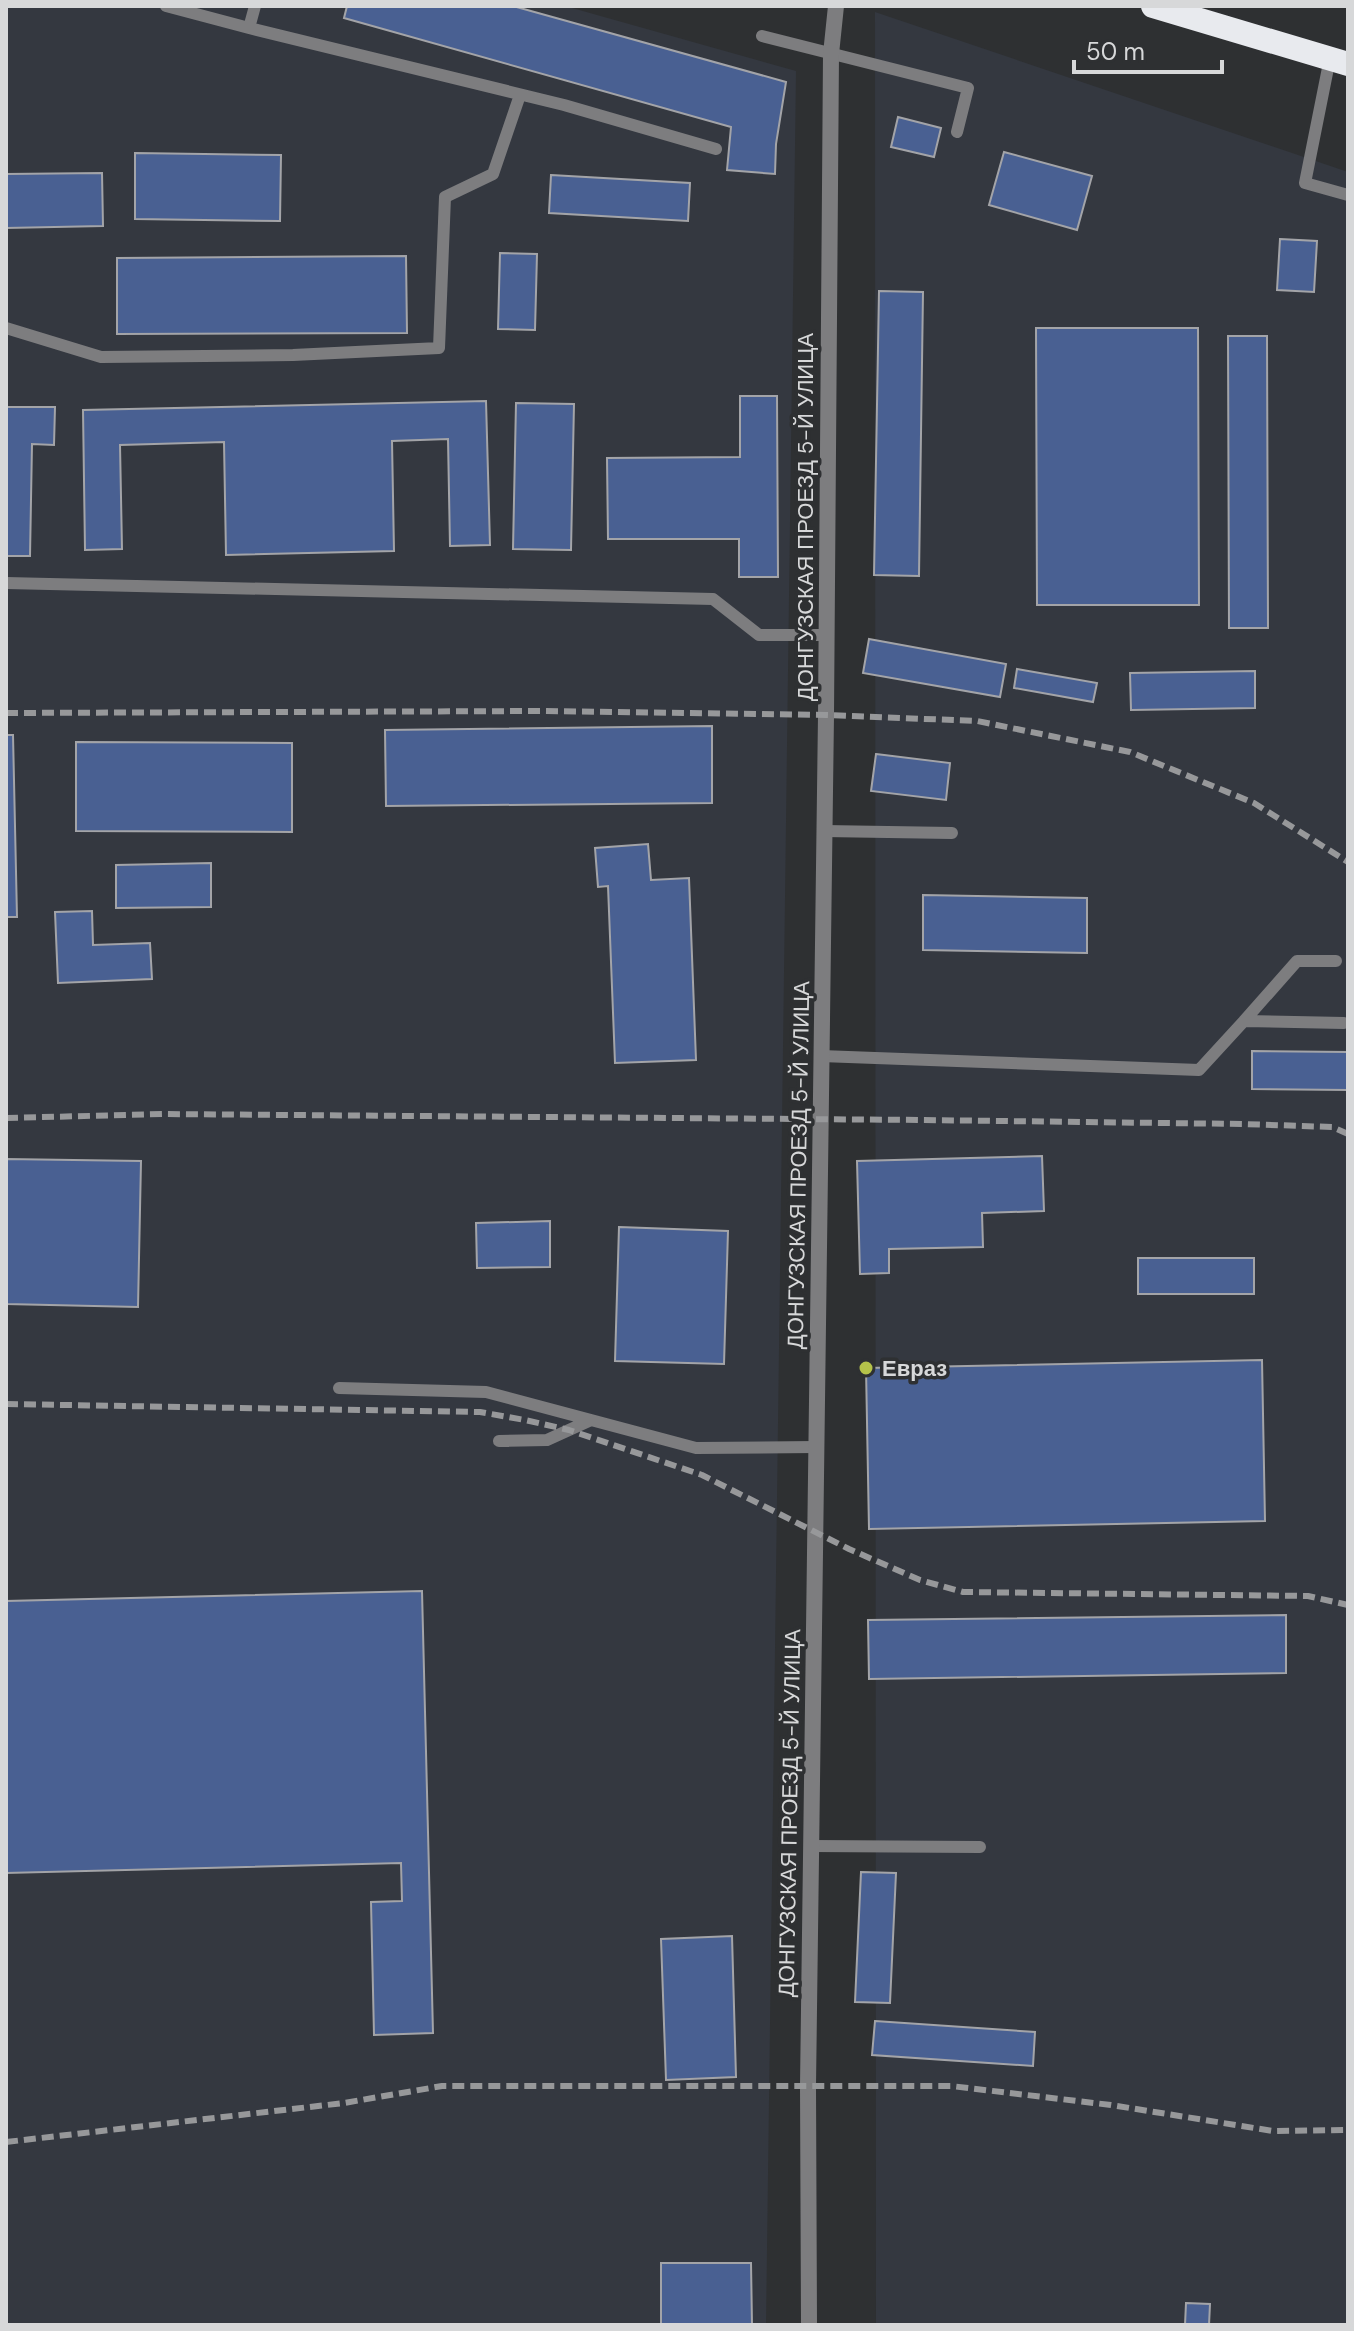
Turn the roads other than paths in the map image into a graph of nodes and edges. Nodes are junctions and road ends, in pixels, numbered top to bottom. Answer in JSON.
{"nodes":[{"id":1,"x":166,"y":6,"type":"edge"},
{"id":2,"x":255,"y":6,"type":"edge"},
{"id":3,"x":836,"y":6,"type":"edge"},
{"id":4,"x":1153,"y":6,"type":"edge"},
{"id":5,"x":249,"y":28,"type":"junction"},
{"id":6,"x":762,"y":36,"type":"dead end"},
{"id":7,"x":831,"y":54,"type":"junction"},
{"id":8,"x":1339,"y":61,"type":"edge"},
{"id":9,"x":520,"y":95,"type":"junction"},
{"id":10,"x":957,"y":132,"type":"dead end"},
{"id":11,"x":716,"y":149,"type":"dead end"},
{"id":12,"x":1348,"y":195,"type":"edge"},
{"id":13,"x":6,"y":328,"type":"edge"},
{"id":14,"x":6,"y":583,"type":"edge"},
{"id":15,"x":826,"y":635,"type":"junction"},
{"id":16,"x":824,"y":831,"type":"junction"},
{"id":17,"x":952,"y":833,"type":"dead end"},
{"id":18,"x":1336,"y":961,"type":"dead end"},
{"id":19,"x":1244,"y":1021,"type":"junction"},
{"id":20,"x":1344,"y":1023,"type":"dead end"},
{"id":21,"x":821,"y":1056,"type":"junction"},
{"id":22,"x":339,"y":1388,"type":"dead end"},
{"id":23,"x":591,"y":1420,"type":"junction"},
{"id":24,"x":499,"y":1441,"type":"dead end"},
{"id":25,"x":816,"y":1447,"type":"junction"},
{"id":26,"x":811,"y":1846,"type":"junction"},
{"id":27,"x":980,"y":1847,"type":"dead end"},
{"id":28,"x":809,"y":2325,"type":"edge"}],
"edges":[{"from":1,"to":5,"type":"lane"},
{"from":2,"to":5,"type":"lane"},
{"from":3,"to":7,"type":"street","name":"ДОНГУЗСКАЯ ПРОЕЗД 5-Й УЛИЦА"},
{"from":4,"to":8,"type":"highway"},
{"from":5,"to":9,"type":"lane"},
{"from":6,"to":7,"type":"lane"},
{"from":7,"to":10,"type":"lane"},
{"from":7,"to":15,"type":"street","name":"ДОНГУЗСКАЯ ПРОЕЗД 5-Й УЛИЦА"},
{"from":8,"to":12,"type":"lane"},
{"from":9,"to":11,"type":"lane"},
{"from":9,"to":13,"type":"lane"},
{"from":14,"to":15,"type":"lane"},
{"from":15,"to":16,"type":"street","name":"ДОНГУЗСКАЯ ПРОЕЗД 5-Й УЛИЦА"},
{"from":16,"to":17,"type":"lane"},
{"from":16,"to":21,"type":"street","name":"ДОНГУЗСКАЯ ПРОЕЗД 5-Й УЛИЦА"},
{"from":18,"to":19,"type":"lane"},
{"from":19,"to":20,"type":"lane"},
{"from":19,"to":21,"type":"lane"},
{"from":21,"to":25,"type":"street","name":"ДОНГУЗСКАЯ ПРОЕЗД 5-Й УЛИЦА"},
{"from":22,"to":23,"type":"lane"},
{"from":23,"to":24,"type":"lane"},
{"from":23,"to":25,"type":"lane"},
{"from":25,"to":26,"type":"street","name":"ДОНГУЗСКАЯ ПРОЕЗД 5-Й УЛИЦА"},
{"from":26,"to":27,"type":"lane"},
{"from":26,"to":28,"type":"street","name":"ДОНГУЗСКАЯ ПРОЕЗД 5-Й УЛИЦА"}]}
